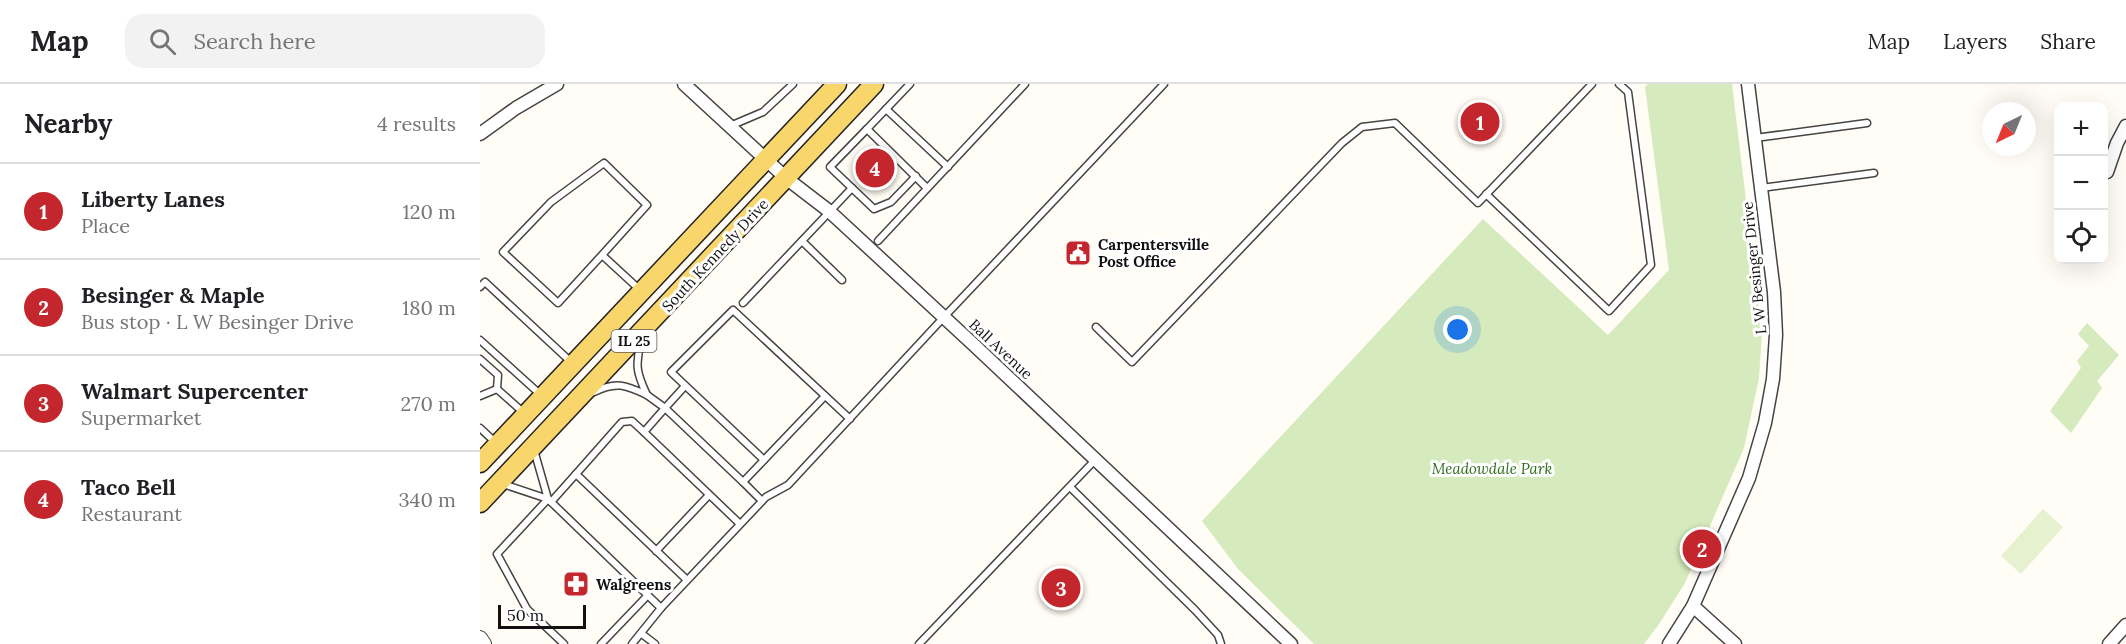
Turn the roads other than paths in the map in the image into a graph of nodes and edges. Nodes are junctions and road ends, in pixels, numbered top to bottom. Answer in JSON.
{"nodes":[{"id":1,"x":557,"y":84,"type":"edge"},
{"id":2,"x":684,"y":84,"type":"edge"},
{"id":3,"x":793,"y":84,"type":"edge"},
{"id":4,"x":837,"y":84,"type":"edge"},
{"id":5,"x":874,"y":84,"type":"edge"},
{"id":6,"x":910,"y":84,"type":"edge"},
{"id":7,"x":1025,"y":84,"type":"edge"},
{"id":8,"x":1164,"y":84,"type":"edge"},
{"id":9,"x":1592,"y":84,"type":"edge"},
{"id":10,"x":1619,"y":84,"type":"edge"},
{"id":11,"x":1748,"y":84,"type":"edge"},
{"id":12,"x":886,"y":109,"type":"junction"},
{"id":13,"x":1868,"y":123,"type":"dead end"},
{"id":14,"x":729,"y":126,"type":"junction"},
{"id":15,"x":2126,"y":126,"type":"edge"},
{"id":16,"x":867,"y":129,"type":"junction"},
{"id":17,"x":480,"y":134,"type":"edge"},
{"id":18,"x":1755,"y":138,"type":"junction"},
{"id":19,"x":766,"y":160,"type":"junction"},
{"id":20,"x":948,"y":166,"type":"junction"},
{"id":21,"x":2108,"y":172,"type":"dead end"},
{"id":22,"x":1874,"y":174,"type":"dead end"},
{"id":23,"x":916,"y":176,"type":"junction"},
{"id":24,"x":786,"y":178,"type":"junction"},
{"id":25,"x":852,"y":188,"type":"junction"},
{"id":26,"x":927,"y":188,"type":"junction"},
{"id":27,"x":1761,"y":188,"type":"junction"},
{"id":28,"x":1486,"y":194,"type":"junction"},
{"id":29,"x":829,"y":211,"type":"junction"},
{"id":30,"x":802,"y":241,"type":"junction"},
{"id":31,"x":878,"y":241,"type":"dead end"},
{"id":32,"x":602,"y":255,"type":"junction"},
{"id":33,"x":842,"y":280,"type":"dead end"},
{"id":34,"x":480,"y":287,"type":"edge"},
{"id":35,"x":642,"y":292,"type":"junction"},
{"id":36,"x":743,"y":303,"type":"dead end"},
{"id":37,"x":944,"y":317,"type":"junction"},
{"id":38,"x":648,"y":326,"type":"junction"},
{"id":39,"x":1096,"y":327,"type":"dead end"},
{"id":40,"x":480,"y":340,"type":"edge"},
{"id":41,"x":480,"y":359,"type":"edge"},
{"id":42,"x":573,"y":365,"type":"junction"},
{"id":43,"x":685,"y":386,"type":"junction"},
{"id":44,"x":497,"y":389,"type":"junction"},
{"id":45,"x":647,"y":395,"type":"junction"},
{"id":46,"x":480,"y":396,"type":"edge"},
{"id":47,"x":543,"y":396,"type":"junction"},
{"id":48,"x":825,"y":396,"type":"junction"},
{"id":49,"x":580,"y":399,"type":"junction"},
{"id":50,"x":665,"y":408,"type":"junction"},
{"id":51,"x":525,"y":415,"type":"junction"},
{"id":52,"x":849,"y":419,"type":"junction"},
{"id":53,"x":480,"y":428,"type":"edge"},
{"id":54,"x":644,"y":432,"type":"junction"},
{"id":55,"x":497,"y":445,"type":"junction"},
{"id":56,"x":533,"y":448,"type":"junction"},
{"id":57,"x":1096,"y":459,"type":"junction"},
{"id":58,"x":764,"y":460,"type":"junction"},
{"id":59,"x":480,"y":463,"type":"edge"},
{"id":60,"x":576,"y":474,"type":"junction"},
{"id":61,"x":743,"y":482,"type":"junction"},
{"id":62,"x":500,"y":483,"type":"junction"},
{"id":63,"x":1070,"y":487,"type":"junction"},
{"id":64,"x":709,"y":495,"type":"junction"},
{"id":65,"x":549,"y":501,"type":"junction"},
{"id":66,"x":762,"y":501,"type":"junction"},
{"id":67,"x":480,"y":503,"type":"edge"},
{"id":68,"x":740,"y":524,"type":"junction"},
{"id":69,"x":656,"y":551,"type":"junction"},
{"id":70,"x":687,"y":580,"type":"junction"},
{"id":71,"x":648,"y":595,"type":"junction"},
{"id":72,"x":1693,"y":606,"type":"junction"},
{"id":73,"x":662,"y":608,"type":"junction"},
{"id":74,"x":2126,"y":625,"type":"edge"},
{"id":75,"x":642,"y":634,"type":"junction"},
{"id":76,"x":480,"y":638,"type":"edge"},
{"id":77,"x":484,"y":644,"type":"edge"},
{"id":78,"x":564,"y":644,"type":"edge"},
{"id":79,"x":601,"y":644,"type":"edge"},
{"id":80,"x":632,"y":644,"type":"edge"},
{"id":81,"x":655,"y":644,"type":"edge"},
{"id":82,"x":919,"y":644,"type":"edge"},
{"id":83,"x":1221,"y":644,"type":"edge"},
{"id":84,"x":1291,"y":644,"type":"edge"},
{"id":85,"x":1669,"y":644,"type":"edge"},
{"id":86,"x":1736,"y":644,"type":"edge"},
{"id":87,"x":2109,"y":644,"type":"edge"}],
"edges":[{"from":1,"to":17,"type":"street"},
{"from":2,"to":14,"type":"street","name":"Ball Avenue"},
{"from":3,"to":14,"type":"lane"},
{"from":4,"to":19,"type":"main road","name":"South Kennedy Drive","number":"IL 25"},
{"from":5,"to":24,"type":"main road","name":"South Kennedy Drive","number":"IL 25"},
{"from":6,"to":12,"type":"lane"},
{"from":7,"to":20,"type":"lane"},
{"from":8,"to":37,"type":"lane"},
{"from":9,"to":28,"type":"lane"},
{"from":10,"to":28,"type":"lane"},
{"from":11,"to":18,"type":"street","name":"L W Besinger Drive"},
{"from":12,"to":16,"type":"lane"},
{"from":12,"to":20,"type":"lane"},
{"from":13,"to":18,"type":"lane"},
{"from":14,"to":19,"type":"street","name":"Ball Avenue"},
{"from":15,"to":21,"type":"street"},
{"from":16,"to":23,"type":"lane"},
{"from":16,"to":25,"type":"lane"},
{"from":18,"to":27,"type":"street","name":"L W Besinger Drive"},
{"from":19,"to":24,"type":"street","name":"Ball Avenue"},
{"from":19,"to":35,"type":"main road","name":"South Kennedy Drive","number":"IL 25"},
{"from":20,"to":26,"type":"lane"},
{"from":22,"to":27,"type":"lane"},
{"from":23,"to":25,"type":"lane"},
{"from":23,"to":26,"type":"lane"},
{"from":24,"to":29,"type":"street","name":"Ball Avenue"},
{"from":24,"to":38,"type":"main road","name":"South Kennedy Drive","number":"IL 25"},
{"from":25,"to":29,"type":"lane"},
{"from":26,"to":31,"type":"lane"},
{"from":27,"to":72,"type":"street","name":"L W Besinger Drive"},
{"from":28,"to":39,"type":"lane"},
{"from":29,"to":30,"type":"lane"},
{"from":29,"to":37,"type":"street","name":"Ball Avenue"},
{"from":30,"to":33,"type":"lane"},
{"from":30,"to":36,"type":"lane"},
{"from":32,"to":32,"type":"lane"},
{"from":32,"to":35,"type":"lane"},
{"from":34,"to":42,"type":"lane"},
{"from":35,"to":42,"type":"main road","name":"South Kennedy Drive","number":"IL 25"},
{"from":37,"to":52,"type":"lane"},
{"from":37,"to":57,"type":"street","name":"Ball Avenue"},
{"from":38,"to":45,"type":"lane"},
{"from":38,"to":49,"type":"main road","name":"South Kennedy Drive","number":"IL 25"},
{"from":40,"to":47,"type":"lane"},
{"from":41,"to":44,"type":"lane"},
{"from":42,"to":47,"type":"main road","name":"South Kennedy Drive","number":"IL 25"},
{"from":43,"to":48,"type":"lane"},
{"from":43,"to":50,"type":"lane"},
{"from":43,"to":58,"type":"lane"},
{"from":44,"to":46,"type":"lane"},
{"from":44,"to":51,"type":"lane"},
{"from":45,"to":49,"type":"lane"},
{"from":45,"to":50,"type":"lane"},
{"from":47,"to":51,"type":"main road","name":"South Kennedy Drive","number":"IL 25"},
{"from":48,"to":52,"type":"lane"},
{"from":48,"to":58,"type":"lane"},
{"from":49,"to":56,"type":"main road","name":"South Kennedy Drive","number":"IL 25"},
{"from":50,"to":54,"type":"lane"},
{"from":50,"to":61,"type":"lane"},
{"from":51,"to":55,"type":"main road","name":"South Kennedy Drive","number":"IL 25"},
{"from":52,"to":66,"type":"lane"},
{"from":53,"to":55,"type":"lane"},
{"from":54,"to":60,"type":"lane"},
{"from":54,"to":64,"type":"lane"},
{"from":55,"to":59,"type":"main road","name":"South Kennedy Drive","number":"IL 25"},
{"from":56,"to":62,"type":"main road","name":"South Kennedy Drive","number":"IL 25"},
{"from":56,"to":65,"type":"lane"},
{"from":57,"to":63,"type":"lane"},
{"from":57,"to":84,"type":"street","name":"Ball Avenue"},
{"from":58,"to":61,"type":"lane"},
{"from":60,"to":65,"type":"lane"},
{"from":60,"to":69,"type":"lane"},
{"from":61,"to":66,"type":"lane"},
{"from":62,"to":65,"type":"lane"},
{"from":62,"to":67,"type":"main road","name":"South Kennedy Drive","number":"IL 25"},
{"from":63,"to":82,"type":"lane"},
{"from":63,"to":83,"type":"lane"},
{"from":64,"to":68,"type":"lane"},
{"from":64,"to":69,"type":"lane"},
{"from":65,"to":71,"type":"lane"},
{"from":65,"to":78,"type":"lane"},
{"from":66,"to":68,"type":"lane"},
{"from":68,"to":70,"type":"lane"},
{"from":69,"to":70,"type":"lane"},
{"from":70,"to":73,"type":"lane"},
{"from":71,"to":73,"type":"lane"},
{"from":71,"to":79,"type":"lane"},
{"from":72,"to":85,"type":"street","name":"L W Besinger Drive"},
{"from":72,"to":86,"type":"street"},
{"from":73,"to":75,"type":"lane"},
{"from":74,"to":87,"type":"street"},
{"from":75,"to":80,"type":"lane"},
{"from":75,"to":81,"type":"lane"},
{"from":76,"to":77,"type":"street"}]}
